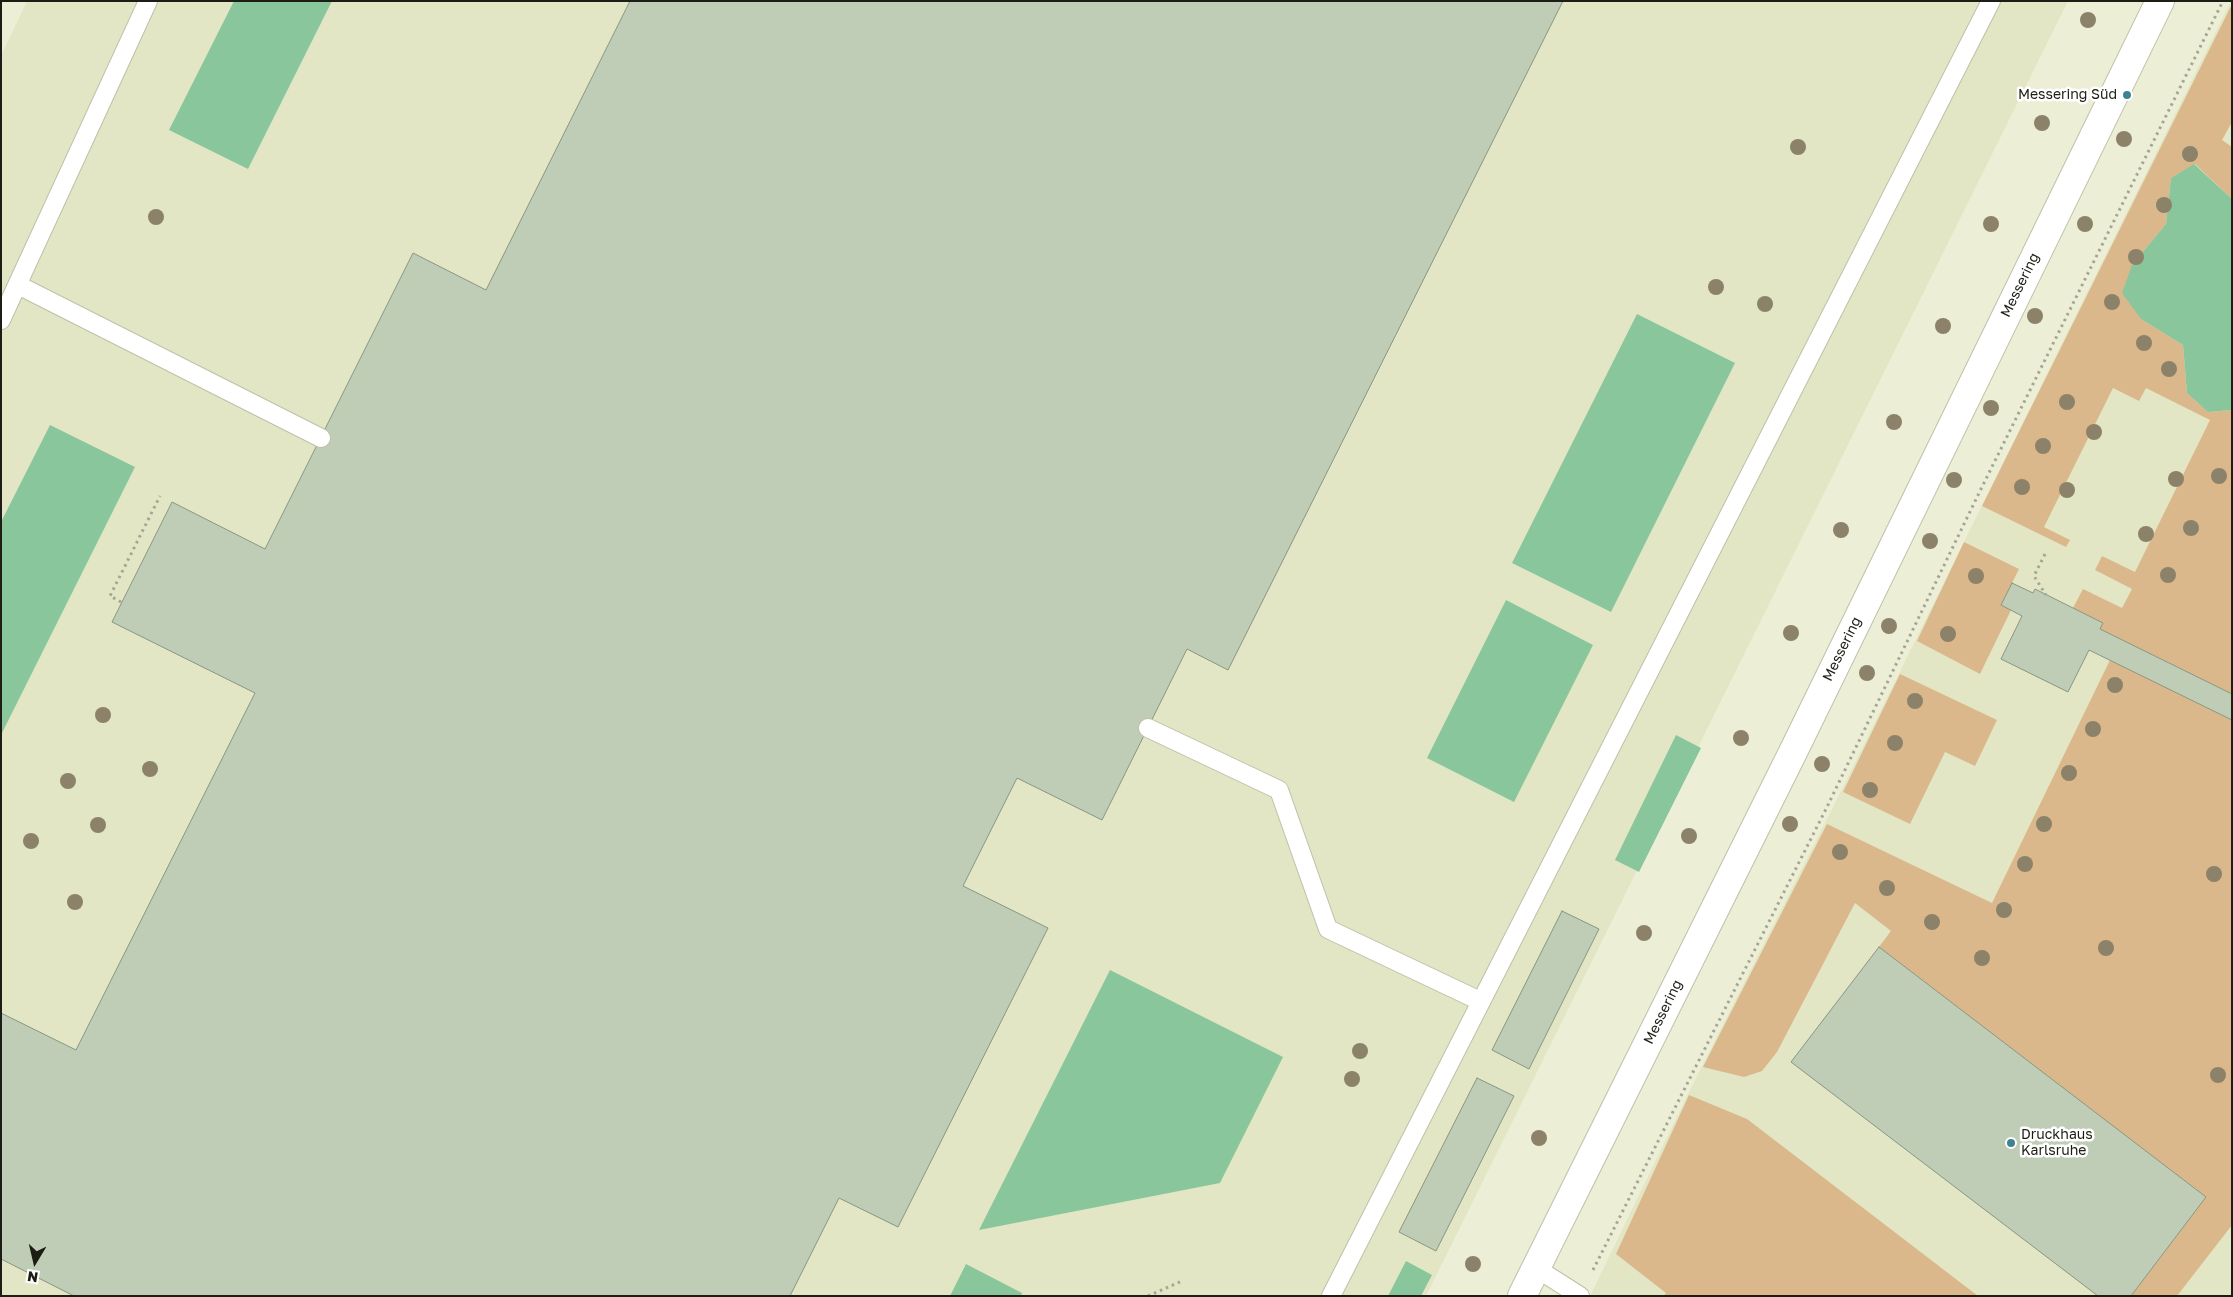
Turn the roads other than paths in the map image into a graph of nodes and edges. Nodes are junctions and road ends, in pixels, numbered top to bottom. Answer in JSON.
{"nodes":[{"id":1,"x":148,"y":1,"type":"edge"},
{"id":2,"x":1991,"y":1,"type":"edge"},
{"id":3,"x":2160,"y":1,"type":"edge"},
{"id":4,"x":18,"y":285,"type":"junction"},
{"id":5,"x":1,"y":320,"type":"edge"},
{"id":6,"x":321,"y":438,"type":"dead end"},
{"id":7,"x":1148,"y":728,"type":"dead end"},
{"id":8,"x":1480,"y":1001,"type":"junction"},
{"id":9,"x":1536,"y":1268,"type":"junction"},
{"id":10,"x":1331,"y":1296,"type":"edge"},
{"id":11,"x":1522,"y":1296,"type":"edge"},
{"id":12,"x":1580,"y":1296,"type":"edge"}],
"edges":[{"from":1,"to":4,"type":"lane"},
{"from":2,"to":8,"type":"lane"},
{"from":3,"to":9,"type":"street","name":"Messering"},
{"from":4,"to":5,"type":"lane"},
{"from":4,"to":6,"type":"lane"},
{"from":7,"to":8,"type":"lane"},
{"from":8,"to":10,"type":"lane"},
{"from":9,"to":11,"type":"street","name":"Messering"},
{"from":9,"to":12,"type":"lane"}]}
